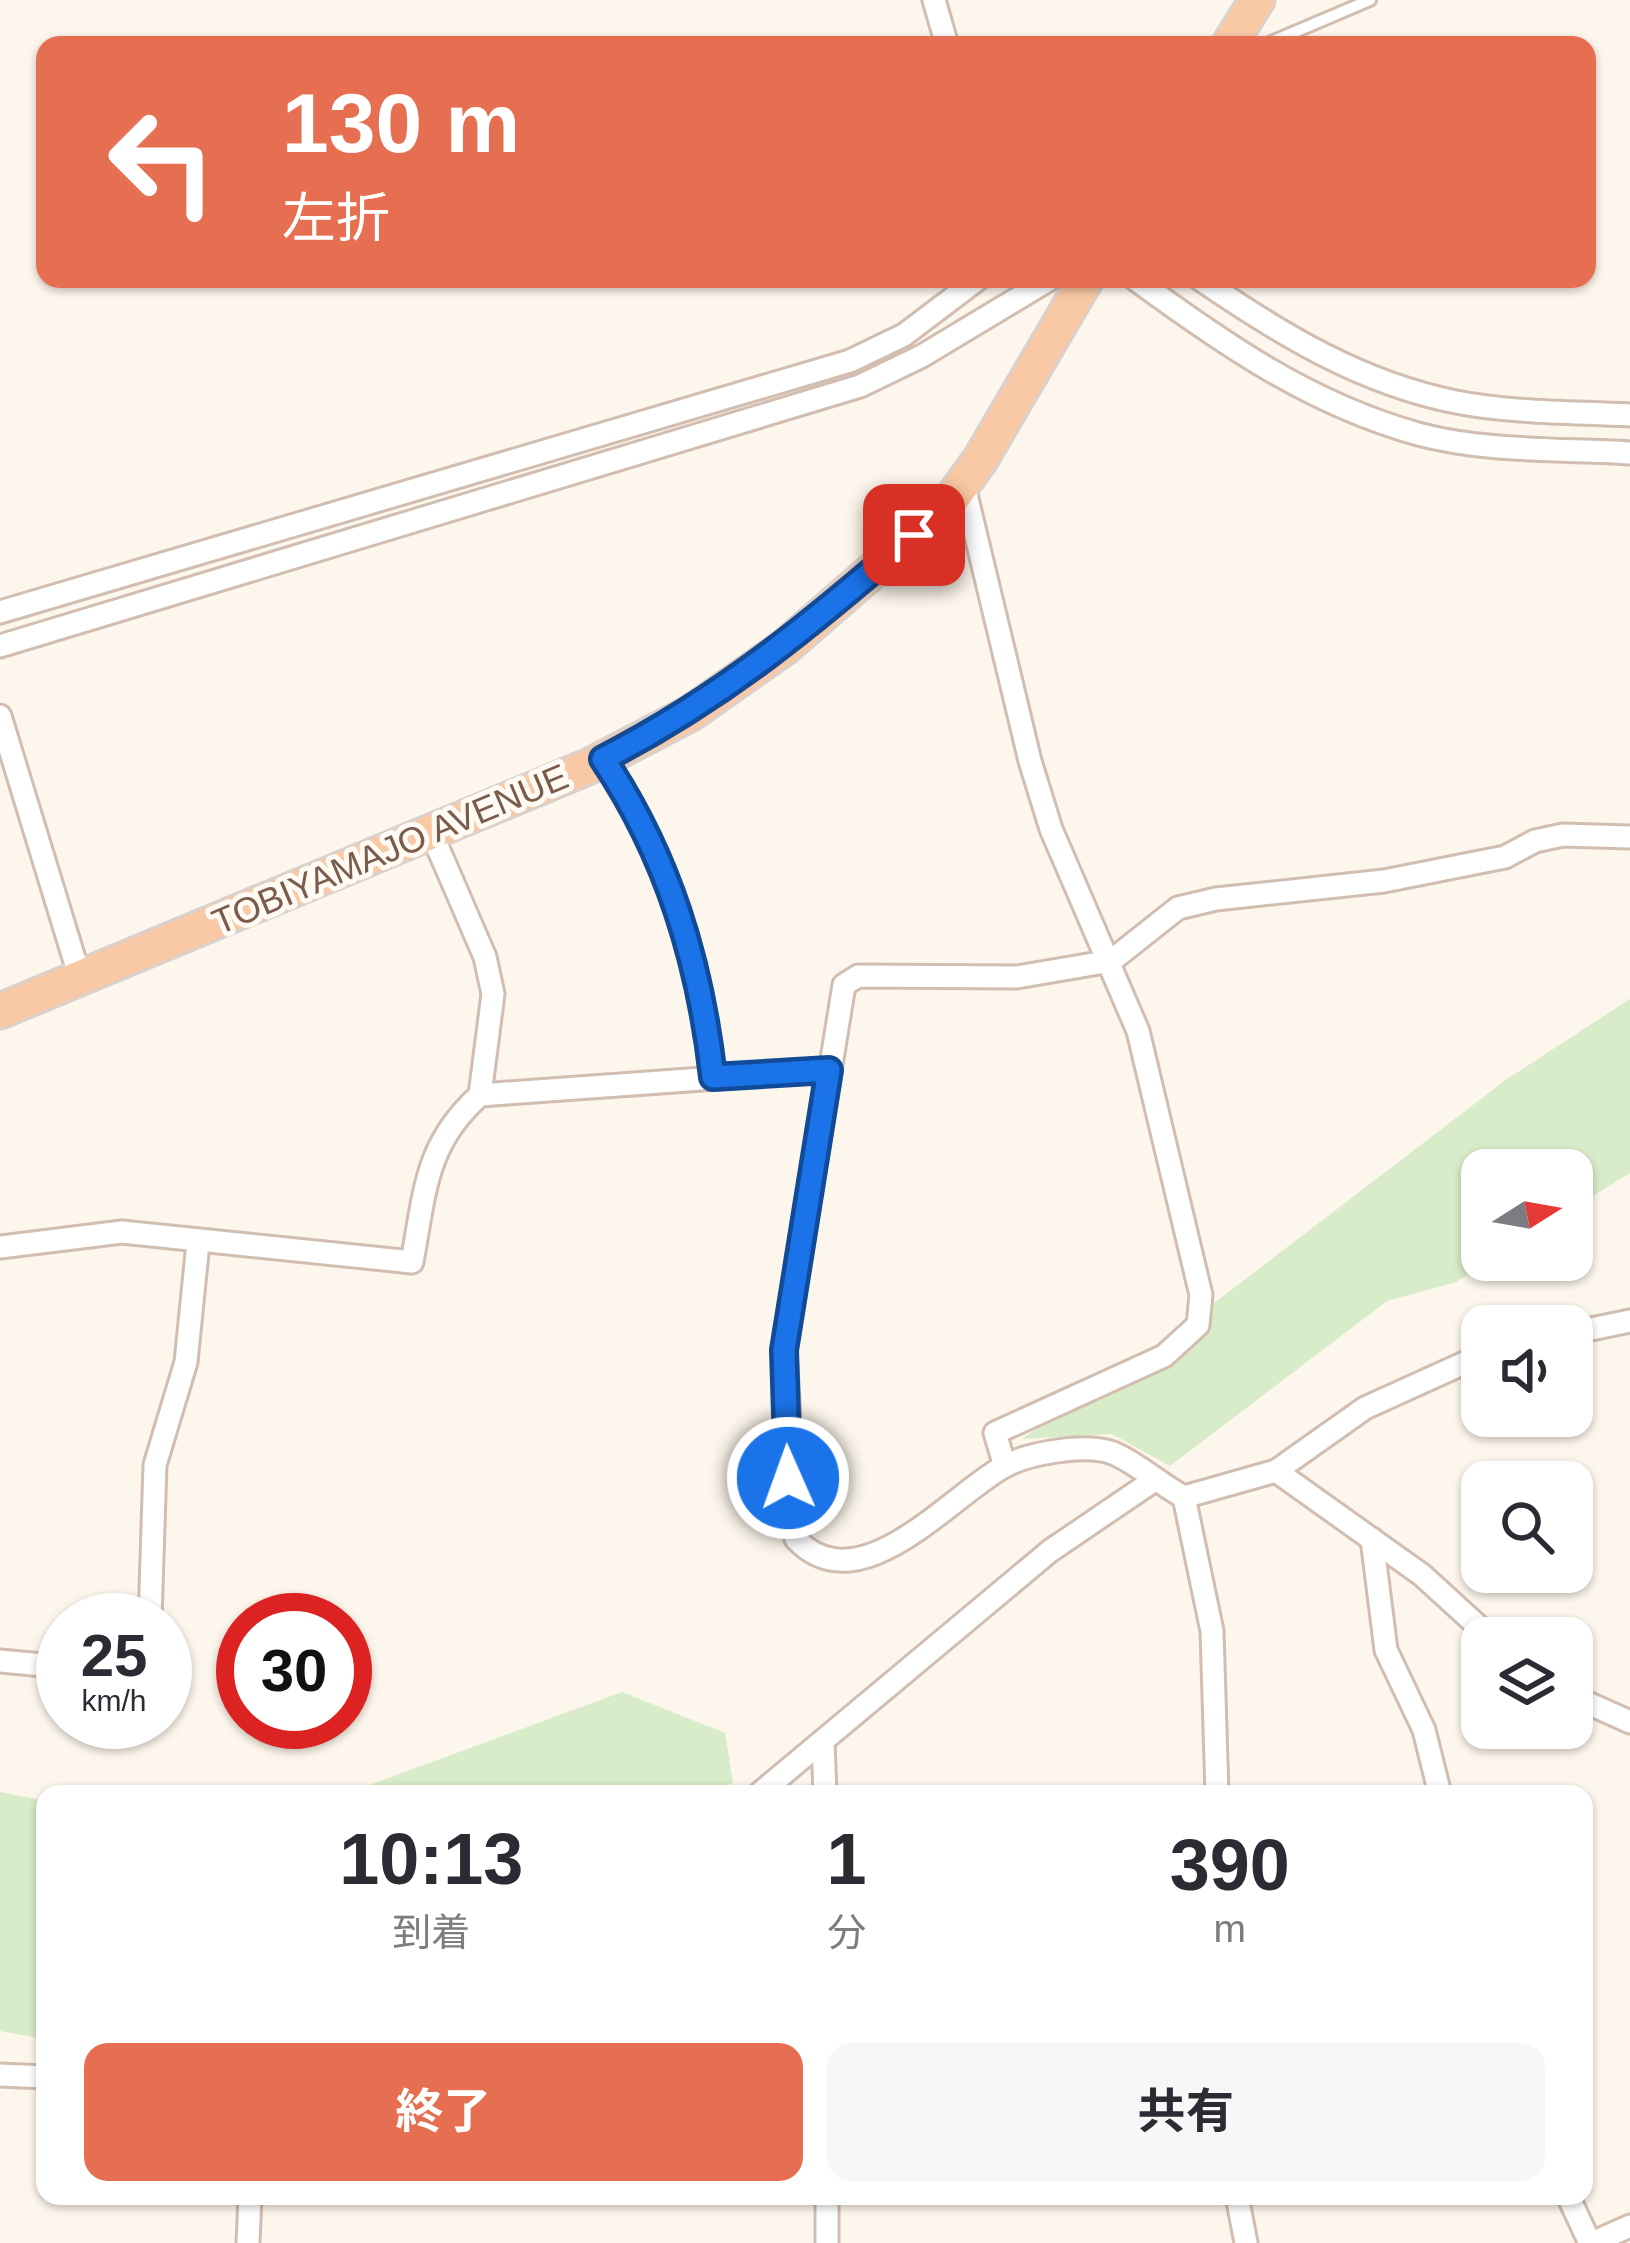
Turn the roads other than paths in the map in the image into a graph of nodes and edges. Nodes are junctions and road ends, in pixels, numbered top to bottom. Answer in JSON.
{"nodes":[{"id":1,"x":934,"y":0,"type":"edge"},
{"id":2,"x":1257,"y":0,"type":"edge"},
{"id":3,"x":1370,"y":0,"type":"edge"},
{"id":4,"x":944,"y":36,"type":"edge"},
{"id":5,"x":1234,"y":36,"type":"edge"},
{"id":6,"x":1285,"y":36,"type":"edge"},
{"id":7,"x":966,"y":288,"type":"edge"},
{"id":8,"x":1021,"y":288,"type":"edge"},
{"id":9,"x":1081,"y":288,"type":"edge"},
{"id":10,"x":1147,"y":288,"type":"edge"},
{"id":11,"x":1214,"y":288,"type":"edge"},
{"id":12,"x":1630,"y":415,"type":"edge"},
{"id":13,"x":1630,"y":453,"type":"edge"},
{"id":14,"x":964,"y":486,"type":"junction"},
{"id":15,"x":0,"y":612,"type":"edge"},
{"id":16,"x":0,"y":646,"type":"edge"},
{"id":17,"x":0,"y":716,"type":"edge"},
{"id":18,"x":603,"y":759,"type":"junction"},
{"id":19,"x":431,"y":832,"type":"junction"},
{"id":20,"x":1630,"y":837,"type":"edge"},
{"id":21,"x":1111,"y":961,"type":"junction"},
{"id":22,"x":80,"y":978,"type":"junction"},
{"id":23,"x":0,"y":1011,"type":"edge"},
{"id":24,"x":829,"y":1070,"type":"junction"},
{"id":25,"x":713,"y":1077,"type":"junction"},
{"id":26,"x":480,"y":1095,"type":"junction"},
{"id":27,"x":198,"y":1243,"type":"junction"},
{"id":28,"x":0,"y":1247,"type":"edge"},
{"id":29,"x":1630,"y":1321,"type":"edge"},
{"id":30,"x":1593,"y":1329,"type":"edge"},
{"id":31,"x":1461,"y":1365,"type":"edge"},
{"id":32,"x":1005,"y":1466,"type":"junction"},
{"id":33,"x":1276,"y":1471,"type":"junction"},
{"id":34,"x":1153,"y":1481,"type":"junction"},
{"id":35,"x":1184,"y":1497,"type":"junction"},
{"id":36,"x":1372,"y":1539,"type":"junction"},
{"id":37,"x":151,"y":1593,"type":"edge"},
{"id":38,"x":1467,"y":1617,"type":"edge"},
{"id":39,"x":0,"y":1661,"type":"edge"},
{"id":40,"x":36,"y":1664,"type":"edge"},
{"id":41,"x":1593,"y":1705,"type":"edge"},
{"id":42,"x":1630,"y":1722,"type":"edge"},
{"id":43,"x":823,"y":1741,"type":"junction"},
{"id":44,"x":770,"y":1785,"type":"edge"},
{"id":45,"x":825,"y":1785,"type":"edge"},
{"id":46,"x":1217,"y":1785,"type":"edge"},
{"id":47,"x":1438,"y":1785,"type":"edge"},
{"id":48,"x":0,"y":2075,"type":"edge"},
{"id":49,"x":36,"y":2077,"type":"edge"},
{"id":50,"x":250,"y":2205,"type":"edge"},
{"id":51,"x":827,"y":2205,"type":"edge"},
{"id":52,"x":1239,"y":2205,"type":"edge"},
{"id":53,"x":1572,"y":2205,"type":"edge"},
{"id":54,"x":1630,"y":2226,"type":"edge"},
{"id":55,"x":248,"y":2243,"type":"edge"},
{"id":56,"x":827,"y":2243,"type":"edge"},
{"id":57,"x":1246,"y":2243,"type":"edge"},
{"id":58,"x":1591,"y":2243,"type":"edge"}],
"edges":[{"from":1,"to":4,"type":"street"},
{"from":2,"to":5,"type":"highway"},
{"from":3,"to":6,"type":"lane"},
{"from":7,"to":15,"type":"street"},
{"from":8,"to":16,"type":"street"},
{"from":9,"to":14,"type":"highway","name":"TOBIYAMAJO AVENUE"},
{"from":10,"to":13,"type":"street"},
{"from":11,"to":12,"type":"street"},
{"from":14,"to":18,"type":"highway","name":"TOBIYAMAJO AVENUE"},
{"from":14,"to":21,"type":"street"},
{"from":17,"to":22,"type":"street"},
{"from":18,"to":19,"type":"highway","name":"TOBIYAMAJO AVENUE"},
{"from":18,"to":25,"type":"street"},
{"from":19,"to":22,"type":"highway","name":"TOBIYAMAJO AVENUE"},
{"from":19,"to":26,"type":"street"},
{"from":20,"to":21,"type":"street"},
{"from":21,"to":24,"type":"street"},
{"from":21,"to":32,"type":"street"},
{"from":22,"to":23,"type":"highway","name":"TOBIYAMAJO AVENUE"},
{"from":24,"to":25,"type":"street"},
{"from":24,"to":32,"type":"street"},
{"from":25,"to":26,"type":"street"},
{"from":26,"to":27,"type":"street"},
{"from":27,"to":28,"type":"street"},
{"from":27,"to":37,"type":"street"},
{"from":29,"to":30,"type":"street"},
{"from":31,"to":33,"type":"street"},
{"from":32,"to":34,"type":"street"},
{"from":33,"to":35,"type":"street"},
{"from":33,"to":36,"type":"street"},
{"from":34,"to":35,"type":"street"},
{"from":34,"to":43,"type":"street"},
{"from":35,"to":46,"type":"street"},
{"from":36,"to":38,"type":"street"},
{"from":36,"to":47,"type":"street"},
{"from":39,"to":40,"type":"street"},
{"from":41,"to":42,"type":"street"},
{"from":43,"to":44,"type":"street"},
{"from":43,"to":45,"type":"street"},
{"from":48,"to":49,"type":"street"},
{"from":50,"to":55,"type":"street"},
{"from":51,"to":56,"type":"street"},
{"from":52,"to":57,"type":"street"},
{"from":53,"to":58,"type":"street"},
{"from":54,"to":58,"type":"street"}]}
